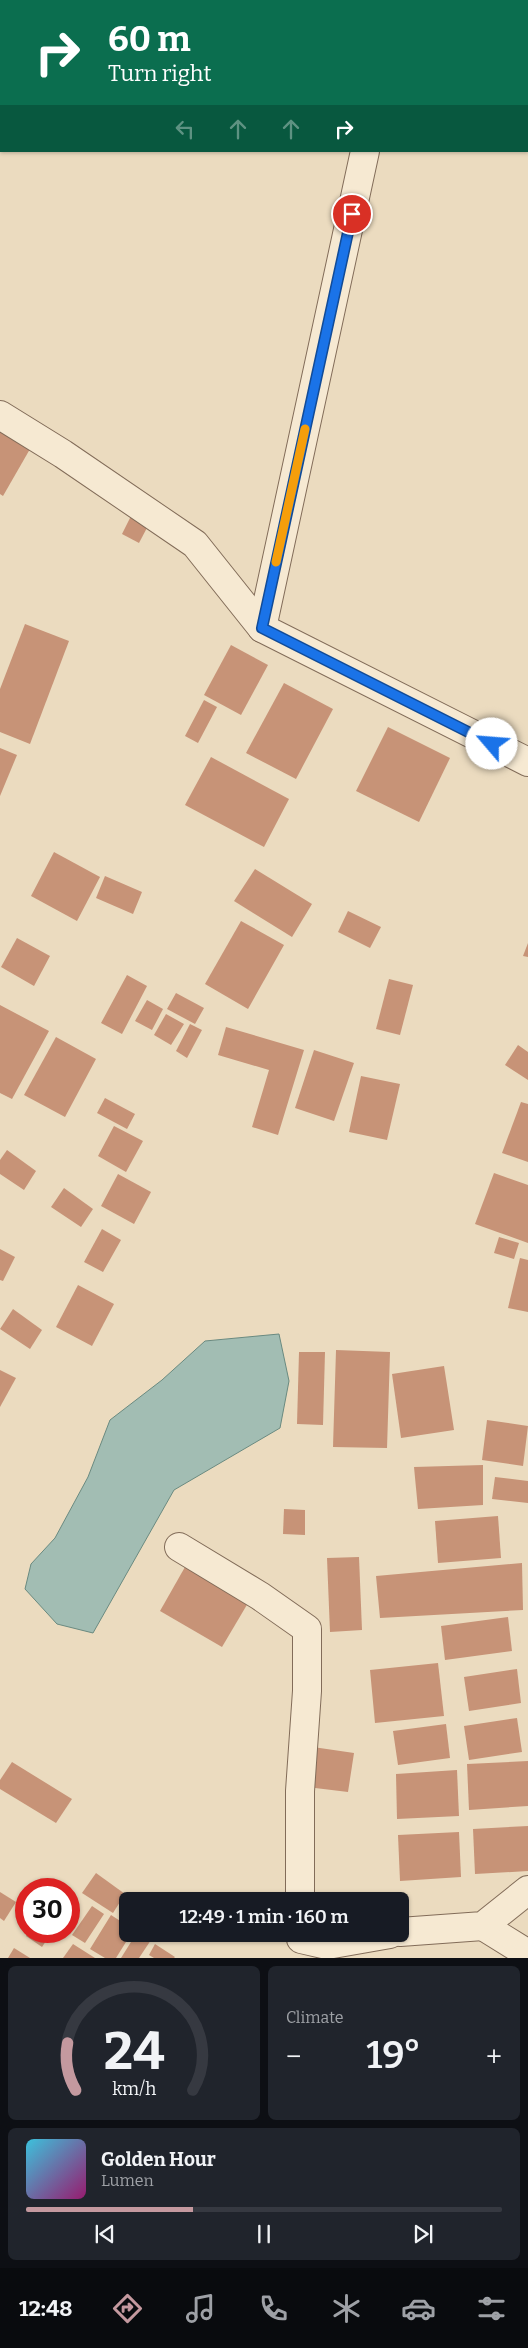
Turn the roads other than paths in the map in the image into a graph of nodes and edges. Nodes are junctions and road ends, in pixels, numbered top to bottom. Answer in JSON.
{"nodes":[{"id":1,"x":365,"y":152,"type":"edge"},
{"id":2,"x":0,"y":415,"type":"edge"},
{"id":3,"x":262,"y":628,"type":"junction"},
{"id":4,"x":528,"y":762,"type":"edge"},
{"id":5,"x":179,"y":1547,"type":"dead end"},
{"id":6,"x":528,"y":1890,"type":"edge"},
{"id":7,"x":300,"y":1892,"type":"edge"},
{"id":8,"x":483,"y":1926,"type":"junction"},
{"id":9,"x":409,"y":1931,"type":"edge"},
{"id":10,"x":312,"y":1942,"type":"edge"},
{"id":11,"x":345,"y":1942,"type":"edge"},
{"id":12,"x":528,"y":1954,"type":"edge"}],
"edges":[{"from":1,"to":3,"type":"street"},
{"from":2,"to":3,"type":"street"},
{"from":3,"to":4,"type":"street"},
{"from":5,"to":7,"type":"street"},
{"from":6,"to":8,"type":"street"},
{"from":8,"to":9,"type":"street"},
{"from":8,"to":12,"type":"street"},
{"from":10,"to":11,"type":"street"}]}
